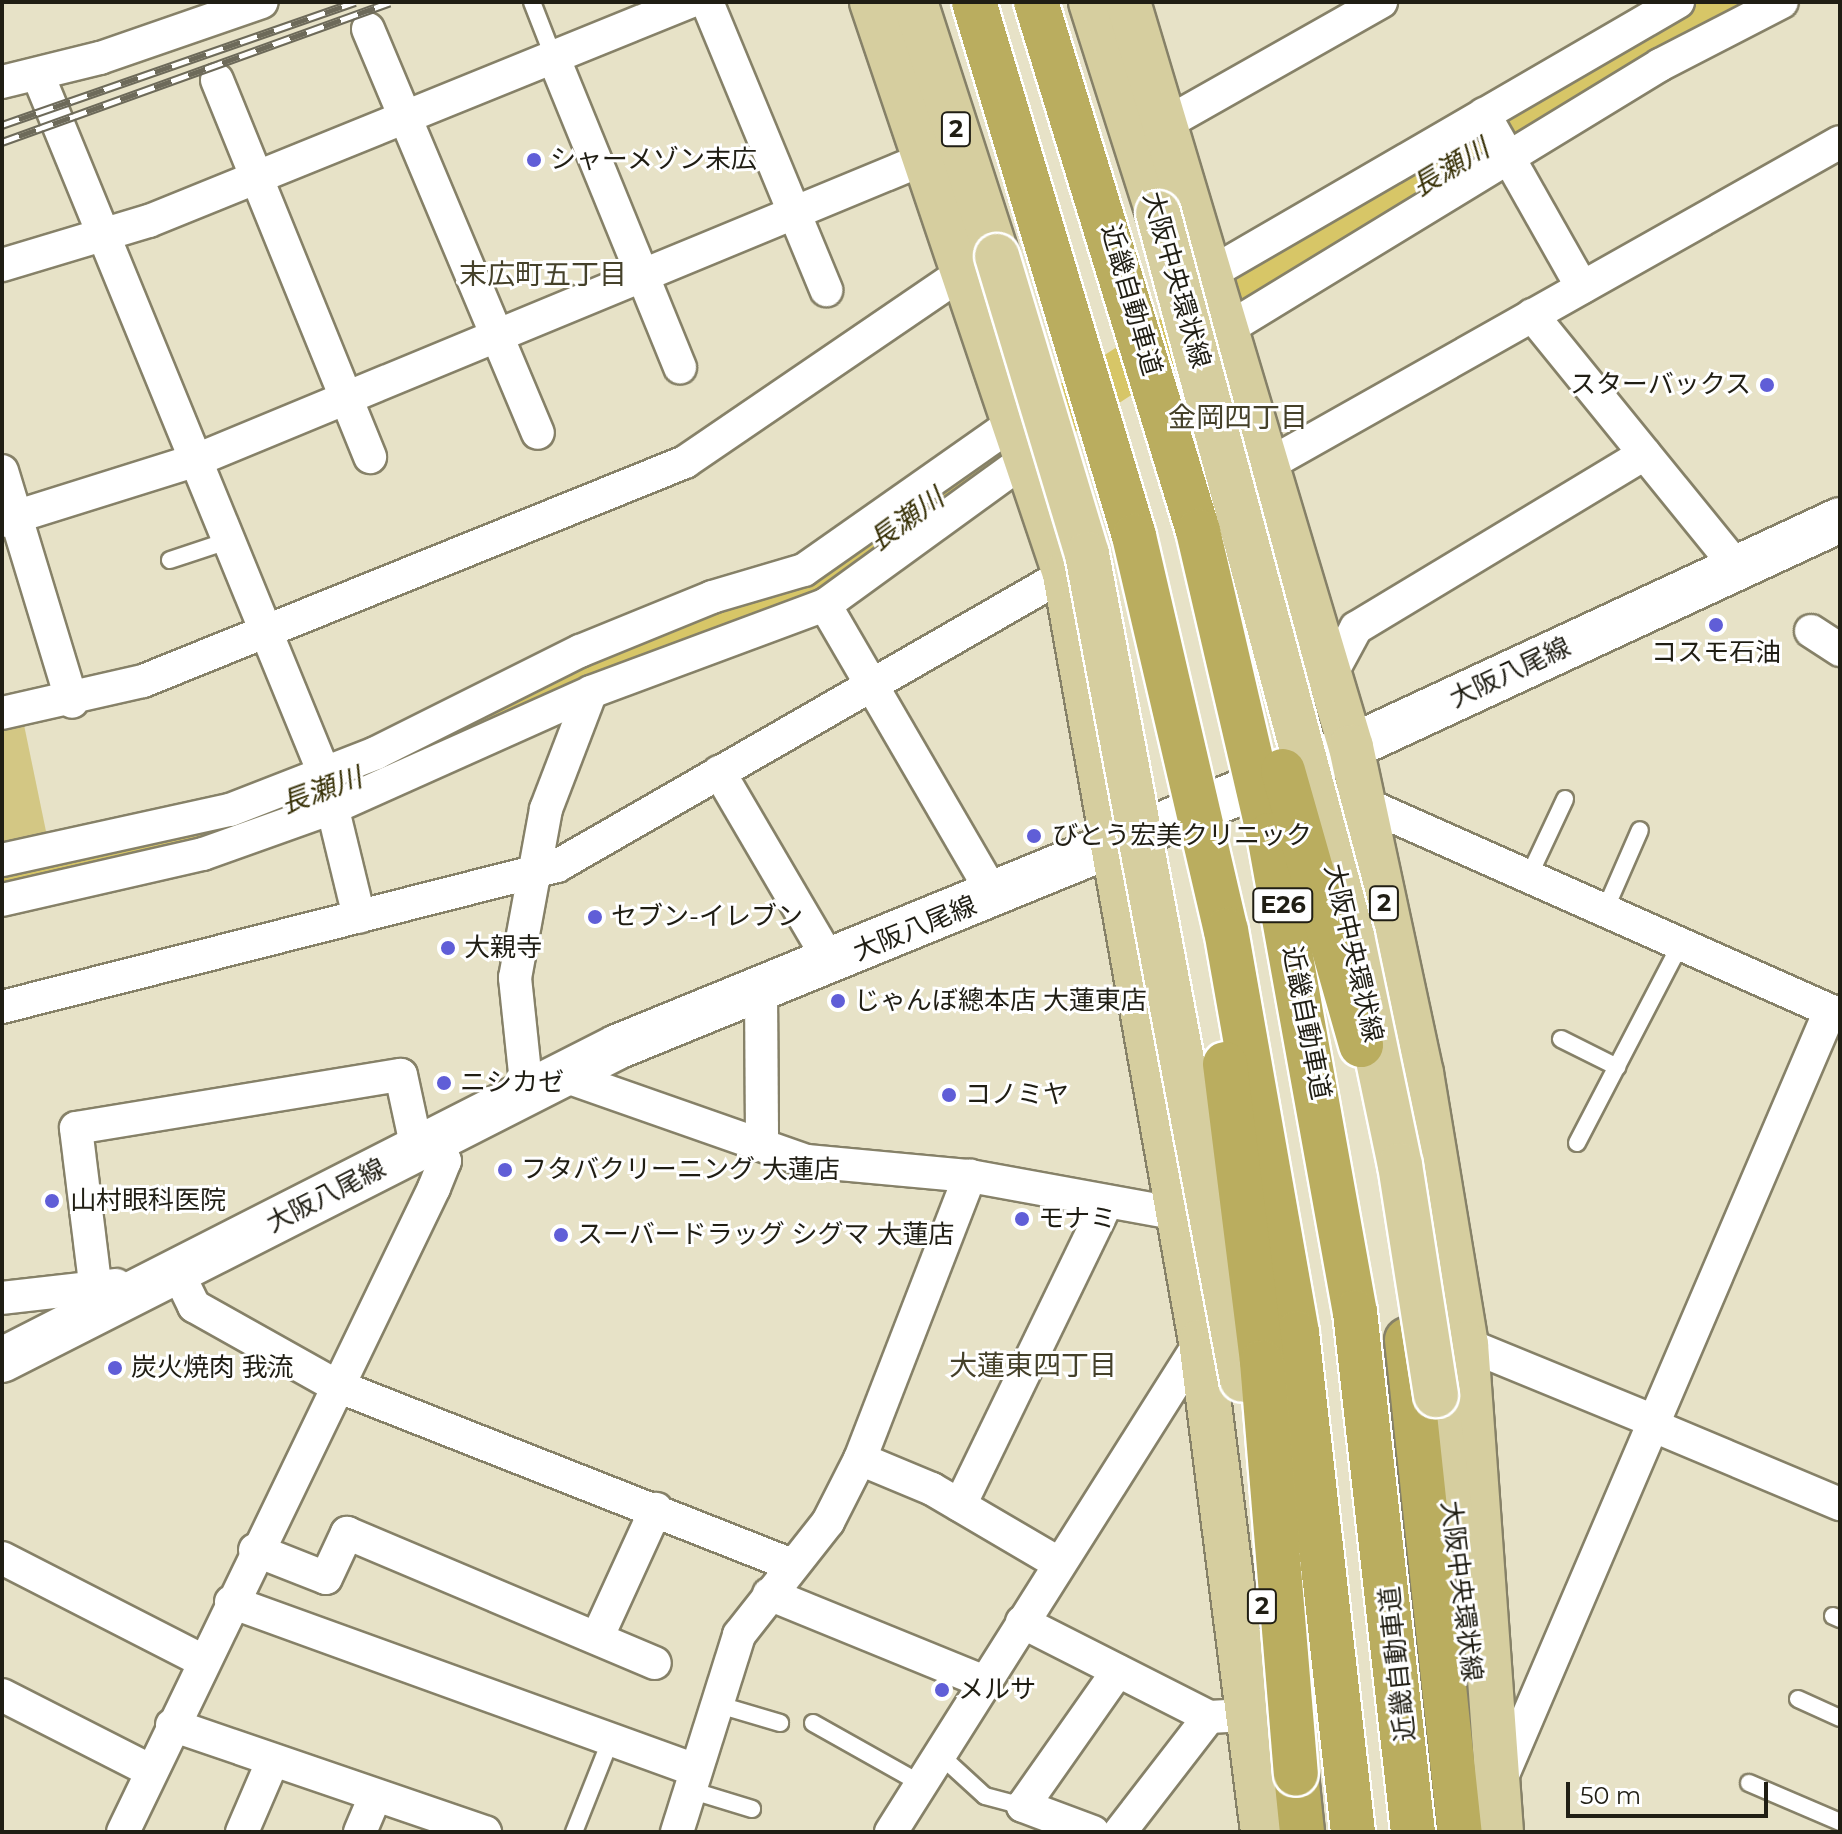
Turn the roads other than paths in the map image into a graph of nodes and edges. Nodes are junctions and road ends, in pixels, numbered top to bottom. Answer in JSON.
{"nodes":[{"id":1,"x":262,"y":2,"type":"edge"},
{"id":2,"x":532,"y":2,"type":"edge"},
{"id":3,"x":689,"y":2,"type":"edge"},
{"id":4,"x":707,"y":2,"type":"edge"},
{"id":5,"x":872,"y":2,"type":"edge"},
{"id":6,"x":915,"y":2,"type":"edge"},
{"id":7,"x":974,"y":2,"type":"edge"},
{"id":8,"x":1036,"y":2,"type":"edge"},
{"id":9,"x":1091,"y":2,"type":"edge"},
{"id":10,"x":1128,"y":2,"type":"edge"},
{"id":11,"x":1675,"y":2,"type":"edge"},
{"id":12,"x":1782,"y":2,"type":"edge"},
{"id":13,"x":1368,"y":5,"type":"edge"},
{"id":14,"x":368,"y":29,"type":"dead end"},
{"id":15,"x":555,"y":61,"type":"junction"},
{"id":16,"x":38,"y":75,"type":"junction"},
{"id":17,"x":217,"y":80,"type":"dead end"},
{"id":18,"x":2,"y":82,"type":"edge"},
{"id":19,"x":1484,"y":114,"type":"junction"},
{"id":20,"x":408,"y":119,"type":"junction"},
{"id":21,"x":1167,"y":123,"type":"junction"},
{"id":22,"x":1840,"y":142,"type":"edge"},
{"id":23,"x":1508,"y":158,"type":"junction"},
{"id":24,"x":924,"y":159,"type":"junction"},
{"id":25,"x":258,"y":178,"type":"junction"},
{"id":26,"x":794,"y":212,"type":"junction"},
{"id":27,"x":103,"y":234,"type":"junction"},
{"id":28,"x":2,"y":265,"type":"edge"},
{"id":29,"x":979,"y":265,"type":"junction"},
{"id":30,"x":643,"y":273,"type":"junction"},
{"id":31,"x":1211,"y":273,"type":"junction"},
{"id":32,"x":1582,"y":287,"type":"junction"},
{"id":33,"x":826,"y":290,"type":"dead end"},
{"id":34,"x":1532,"y":315,"type":"junction"},
{"id":35,"x":1224,"y":331,"type":"junction"},
{"id":36,"x":495,"y":334,"type":"junction"},
{"id":37,"x":680,"y":368,"type":"dead end"},
{"id":38,"x":344,"y":397,"type":"junction"},
{"id":39,"x":538,"y":433,"type":"dead end"},
{"id":40,"x":1017,"y":443,"type":"junction"},
{"id":41,"x":1645,"y":454,"type":"junction"},
{"id":42,"x":370,"y":457,"type":"dead end"},
{"id":43,"x":194,"y":461,"type":"junction"},
{"id":44,"x":1264,"y":467,"type":"junction"},
{"id":45,"x":2,"y":471,"type":"edge"},
{"id":46,"x":8,"y":519,"type":"edge"},
{"id":47,"x":1840,"y":520,"type":"edge"},
{"id":48,"x":1198,"y":531,"type":"junction"},
{"id":49,"x":227,"y":541,"type":"junction"},
{"id":50,"x":170,"y":560,"type":"dead end"},
{"id":51,"x":1737,"y":567,"type":"junction"},
{"id":52,"x":1065,"y":574,"type":"junction"},
{"id":53,"x":825,"y":605,"type":"junction"},
{"id":54,"x":1811,"y":631,"type":"dead end"},
{"id":55,"x":266,"y":633,"type":"junction"},
{"id":56,"x":1840,"y":650,"type":"edge"},
{"id":57,"x":1329,"y":678,"type":"junction"},
{"id":58,"x":870,"y":686,"type":"junction"},
{"id":59,"x":591,"y":692,"type":"junction"},
{"id":60,"x":72,"y":702,"type":"junction"},
{"id":61,"x":2,"y":713,"type":"edge"},
{"id":62,"x":1185,"y":744,"type":"junction"},
{"id":63,"x":1351,"y":747,"type":"junction"},
{"id":64,"x":719,"y":772,"type":"junction"},
{"id":65,"x":324,"y":773,"type":"junction"},
{"id":66,"x":1565,"y":799,"type":"dead end"},
{"id":67,"x":1363,"y":803,"type":"junction"},
{"id":68,"x":332,"y":808,"type":"junction"},
{"id":69,"x":1640,"y":830,"type":"dead end"},
{"id":70,"x":1117,"y":845,"type":"junction"},
{"id":71,"x":2,"y":860,"type":"edge"},
{"id":72,"x":536,"y":871,"type":"junction"},
{"id":73,"x":1529,"y":876,"type":"junction"},
{"id":74,"x":995,"y":897,"type":"junction"},
{"id":75,"x":2,"y":900,"type":"edge"},
{"id":76,"x":1605,"y":910,"type":"junction"},
{"id":77,"x":359,"y":917,"type":"junction"},
{"id":78,"x":1681,"y":943,"type":"junction"},
{"id":79,"x":831,"y":963,"type":"junction"},
{"id":80,"x":761,"y":991,"type":"junction"},
{"id":81,"x":2,"y":1007,"type":"edge"},
{"id":82,"x":1826,"y":1008,"type":"edge"},
{"id":83,"x":1561,"y":1039,"type":"dead end"},
{"id":84,"x":1617,"y":1067,"type":"junction"},
{"id":85,"x":544,"y":1084,"type":"junction"},
{"id":86,"x":1577,"y":1143,"type":"dead end"},
{"id":87,"x":427,"y":1144,"type":"junction"},
{"id":88,"x":762,"y":1145,"type":"junction"},
{"id":89,"x":970,"y":1176,"type":"junction"},
{"id":90,"x":1107,"y":1202,"type":"junction"},
{"id":91,"x":1179,"y":1214,"type":"junction"},
{"id":92,"x":160,"y":1281,"type":"junction"},
{"id":93,"x":95,"y":1283,"type":"junction"},
{"id":94,"x":2,"y":1298,"type":"edge"},
{"id":95,"x":1201,"y":1341,"type":"junction"},
{"id":96,"x":1466,"y":1344,"type":"junction"},
{"id":97,"x":2,"y":1360,"type":"edge"},
{"id":98,"x":335,"y":1385,"type":"junction"},
{"id":99,"x":1655,"y":1424,"type":"junction"},
{"id":100,"x":860,"y":1459,"type":"junction"},
{"id":101,"x":1840,"y":1504,"type":"edge"},
{"id":102,"x":960,"y":1505,"type":"junction"},
{"id":103,"x":656,"y":1509,"type":"junction"},
{"id":104,"x":255,"y":1550,"type":"junction"},
{"id":105,"x":2,"y":1558,"type":"edge"},
{"id":106,"x":1058,"y":1563,"type":"junction"},
{"id":107,"x":791,"y":1565,"type":"junction"},
{"id":108,"x":769,"y":1594,"type":"junction"},
{"id":109,"x":231,"y":1602,"type":"junction"},
{"id":110,"x":1022,"y":1622,"type":"junction"},
{"id":111,"x":597,"y":1638,"type":"junction"},
{"id":112,"x":203,"y":1661,"type":"junction"},
{"id":113,"x":655,"y":1663,"type":"dead end"},
{"id":114,"x":1118,"y":1671,"type":"junction"},
{"id":115,"x":985,"y":1682,"type":"junction"},
{"id":116,"x":2,"y":1695,"type":"edge"},
{"id":117,"x":1798,"y":1699,"type":"dead end"},
{"id":118,"x":716,"y":1704,"type":"junction"},
{"id":119,"x":1228,"y":1716,"type":"junction"},
{"id":120,"x":1840,"y":1718,"type":"edge"},
{"id":121,"x":780,"y":1723,"type":"dead end"},
{"id":122,"x":813,"y":1723,"type":"dead end"},
{"id":123,"x":172,"y":1725,"type":"junction"},
{"id":124,"x":611,"y":1739,"type":"junction"},
{"id":125,"x":939,"y":1754,"type":"junction"},
{"id":126,"x":273,"y":1760,"type":"junction"},
{"id":127,"x":151,"y":1771,"type":"junction"},
{"id":128,"x":693,"y":1780,"type":"junction"},
{"id":129,"x":920,"y":1783,"type":"junction"},
{"id":130,"x":1749,"y":1783,"type":"dead end"},
{"id":131,"x":1498,"y":1787,"type":"junction"},
{"id":132,"x":375,"y":1796,"type":"junction"},
{"id":133,"x":1023,"y":1806,"type":"junction"},
{"id":134,"x":752,"y":1809,"type":"dead end"},
{"id":135,"x":1840,"y":1822,"type":"edge"},
{"id":136,"x":123,"y":1832,"type":"edge"},
{"id":137,"x":242,"y":1832,"type":"edge"},
{"id":138,"x":360,"y":1832,"type":"edge"},
{"id":139,"x":485,"y":1832,"type":"edge"},
{"id":140,"x":574,"y":1832,"type":"edge"},
{"id":141,"x":677,"y":1832,"type":"edge"},
{"id":142,"x":891,"y":1832,"type":"edge"},
{"id":143,"x":1093,"y":1832,"type":"edge"},
{"id":144,"x":1120,"y":1832,"type":"edge"},
{"id":145,"x":1263,"y":1832,"type":"edge"},
{"id":146,"x":1283,"y":1832,"type":"edge"},
{"id":147,"x":1302,"y":1832,"type":"edge"},
{"id":148,"x":1353,"y":1832,"type":"edge"},
{"id":149,"x":1413,"y":1832,"type":"edge"},
{"id":150,"x":1460,"y":1832,"type":"edge"},
{"id":151,"x":1492,"y":1832,"type":"edge"},
{"id":152,"x":1501,"y":1832,"type":"edge"}],
"edges":[{"from":1,"to":16,"type":"street"},
{"from":2,"to":15,"type":"lane"},
{"from":3,"to":15,"type":"street"},
{"from":4,"to":26,"type":"street"},
{"from":5,"to":24,"type":"main road"},
{"from":6,"to":29,"type":"main road","number":"2"},
{"from":7,"to":62,"type":"highway","number":"E26","bridge":true},
{"from":8,"to":48,"type":"highway","name":"近畿自動車道","number":"E26","bridge":true},
{"from":9,"to":151,"type":"main road","name":"大阪中央環状線","number":"2","bridge":true},
{"from":10,"to":21,"type":"main road","number":"2"},
{"from":11,"to":19,"type":"street"},
{"from":12,"to":23,"type":"street"},
{"from":13,"to":21,"type":"street"},
{"from":14,"to":20,"type":"street"},
{"from":15,"to":20,"type":"street"},
{"from":15,"to":30,"type":"street"},
{"from":16,"to":18,"type":"street"},
{"from":16,"to":27,"type":"street"},
{"from":17,"to":25,"type":"street"},
{"from":19,"to":23,"type":"street"},
{"from":19,"to":31,"type":"street"},
{"from":20,"to":25,"type":"street"},
{"from":20,"to":36,"type":"street"},
{"from":21,"to":31,"type":"main road","number":"2"},
{"from":22,"to":32,"type":"street"},
{"from":23,"to":32,"type":"street"},
{"from":23,"to":35,"type":"street"},
{"from":24,"to":26,"type":"street"},
{"from":24,"to":29,"type":"main road"},
{"from":25,"to":27,"type":"street"},
{"from":25,"to":38,"type":"street"},
{"from":26,"to":30,"type":"street"},
{"from":26,"to":33,"type":"street"},
{"from":27,"to":28,"type":"street"},
{"from":27,"to":43,"type":"street"},
{"from":29,"to":40,"type":"main road"},
{"from":29,"to":55,"type":"street"},
{"from":29,"to":146,"type":"main road","number":"2","bridge":true},
{"from":30,"to":36,"type":"street"},
{"from":30,"to":37,"type":"street"},
{"from":31,"to":35,"type":"main road","number":"2"},
{"from":32,"to":34,"type":"street"},
{"from":34,"to":41,"type":"street"},
{"from":34,"to":44,"type":"street"},
{"from":35,"to":44,"type":"main road","number":"2"},
{"from":36,"to":38,"type":"street"},
{"from":36,"to":39,"type":"street"},
{"from":38,"to":42,"type":"street"},
{"from":38,"to":43,"type":"street"},
{"from":40,"to":52,"type":"main road"},
{"from":40,"to":53,"type":"street"},
{"from":40,"to":65,"type":"street"},
{"from":41,"to":51,"type":"street"},
{"from":41,"to":57,"type":"street"},
{"from":43,"to":46,"type":"street"},
{"from":43,"to":49,"type":"street"},
{"from":44,"to":57,"type":"main road","number":"2"},
{"from":45,"to":46,"type":"street"},
{"from":46,"to":60,"type":"street"},
{"from":47,"to":51,"type":"main road","name":"大阪八尾線"},
{"from":48,"to":149,"type":"highway","name":"近畿自動車道","number":"E26","bridge":true},
{"from":48,"to":150,"type":"highway","bridge":true},
{"from":49,"to":50,"type":"lane"},
{"from":49,"to":55,"type":"street"},
{"from":51,"to":63,"type":"main road","name":"大阪八尾線"},
{"from":52,"to":58,"type":"street"},
{"from":52,"to":70,"type":"main road"},
{"from":53,"to":58,"type":"street"},
{"from":53,"to":59,"type":"street"},
{"from":54,"to":56,"type":"street"},
{"from":55,"to":60,"type":"street"},
{"from":55,"to":65,"type":"street"},
{"from":57,"to":63,"type":"main road","number":"2"},
{"from":58,"to":64,"type":"street"},
{"from":58,"to":74,"type":"street"},
{"from":59,"to":68,"type":"street"},
{"from":59,"to":72,"type":"street"},
{"from":60,"to":61,"type":"street"},
{"from":62,"to":147,"type":"highway","bridge":true},
{"from":62,"to":148,"type":"highway","number":"E26","bridge":true},
{"from":63,"to":67,"type":"main road","number":"2"},
{"from":63,"to":70,"type":"main road","name":"大阪八尾線"},
{"from":64,"to":72,"type":"street"},
{"from":64,"to":79,"type":"street"},
{"from":65,"to":68,"type":"street"},
{"from":65,"to":71,"type":"street"},
{"from":66,"to":73,"type":"lane"},
{"from":67,"to":73,"type":"street"},
{"from":67,"to":96,"type":"main road","number":"2"},
{"from":68,"to":75,"type":"street"},
{"from":68,"to":77,"type":"street"},
{"from":69,"to":76,"type":"lane"},
{"from":70,"to":74,"type":"main road","name":"大阪八尾線"},
{"from":70,"to":91,"type":"main road"},
{"from":72,"to":77,"type":"street"},
{"from":72,"to":85,"type":"street"},
{"from":73,"to":76,"type":"street"},
{"from":74,"to":79,"type":"main road","name":"大阪八尾線"},
{"from":76,"to":78,"type":"street"},
{"from":77,"to":81,"type":"street"},
{"from":78,"to":82,"type":"street"},
{"from":78,"to":84,"type":"lane"},
{"from":79,"to":80,"type":"main road","name":"大阪八尾線"},
{"from":80,"to":85,"type":"main road","name":"大阪八尾線"},
{"from":80,"to":88,"type":"street"},
{"from":82,"to":99,"type":"street"},
{"from":83,"to":84,"type":"lane"},
{"from":84,"to":86,"type":"lane"},
{"from":85,"to":87,"type":"main road","name":"大阪八尾線"},
{"from":85,"to":88,"type":"street"},
{"from":87,"to":92,"type":"main road","name":"大阪八尾線"},
{"from":87,"to":93,"type":"street"},
{"from":87,"to":98,"type":"street"},
{"from":88,"to":89,"type":"street"},
{"from":89,"to":90,"type":"street"},
{"from":89,"to":100,"type":"street"},
{"from":90,"to":91,"type":"street"},
{"from":90,"to":102,"type":"street"},
{"from":91,"to":95,"type":"main road"},
{"from":92,"to":93,"type":"street"},
{"from":92,"to":97,"type":"main road","name":"大阪八尾線"},
{"from":92,"to":98,"type":"street"},
{"from":93,"to":94,"type":"street"},
{"from":95,"to":106,"type":"street"},
{"from":95,"to":119,"type":"main road"},
{"from":96,"to":99,"type":"street"},
{"from":96,"to":131,"type":"main road","number":"2"},
{"from":98,"to":103,"type":"street"},
{"from":98,"to":104,"type":"street"},
{"from":99,"to":101,"type":"street"},
{"from":99,"to":131,"type":"street"},
{"from":100,"to":102,"type":"street"},
{"from":100,"to":107,"type":"street"},
{"from":102,"to":106,"type":"street"},
{"from":103,"to":107,"type":"street"},
{"from":103,"to":111,"type":"street"},
{"from":104,"to":109,"type":"street"},
{"from":104,"to":111,"type":"street"},
{"from":105,"to":112,"type":"street"},
{"from":106,"to":110,"type":"street"},
{"from":107,"to":108,"type":"street"},
{"from":108,"to":115,"type":"street"},
{"from":108,"to":118,"type":"street"},
{"from":109,"to":112,"type":"street"},
{"from":109,"to":124,"type":"street"},
{"from":110,"to":114,"type":"street"},
{"from":110,"to":115,"type":"street"},
{"from":111,"to":113,"type":"street"},
{"from":112,"to":123,"type":"street"},
{"from":114,"to":119,"type":"street"},
{"from":114,"to":133,"type":"street"},
{"from":115,"to":125,"type":"street"},
{"from":116,"to":127,"type":"street"},
{"from":117,"to":120,"type":"lane"},
{"from":118,"to":121,"type":"lane"},
{"from":118,"to":128,"type":"street"},
{"from":119,"to":144,"type":"street"},
{"from":119,"to":145,"type":"main road"},
{"from":122,"to":129,"type":"lane"},
{"from":123,"to":126,"type":"street"},
{"from":123,"to":127,"type":"street"},
{"from":124,"to":128,"type":"street"},
{"from":124,"to":140,"type":"lane"},
{"from":125,"to":129,"type":"street"},
{"from":125,"to":133,"type":"lane"},
{"from":126,"to":132,"type":"street"},
{"from":126,"to":137,"type":"street"},
{"from":127,"to":136,"type":"street"},
{"from":128,"to":134,"type":"lane"},
{"from":128,"to":141,"type":"street"},
{"from":129,"to":142,"type":"street"},
{"from":130,"to":135,"type":"lane"},
{"from":131,"to":152,"type":"main road","number":"2"},
{"from":132,"to":138,"type":"street"},
{"from":132,"to":139,"type":"street"},
{"from":133,"to":143,"type":"street"}]}
